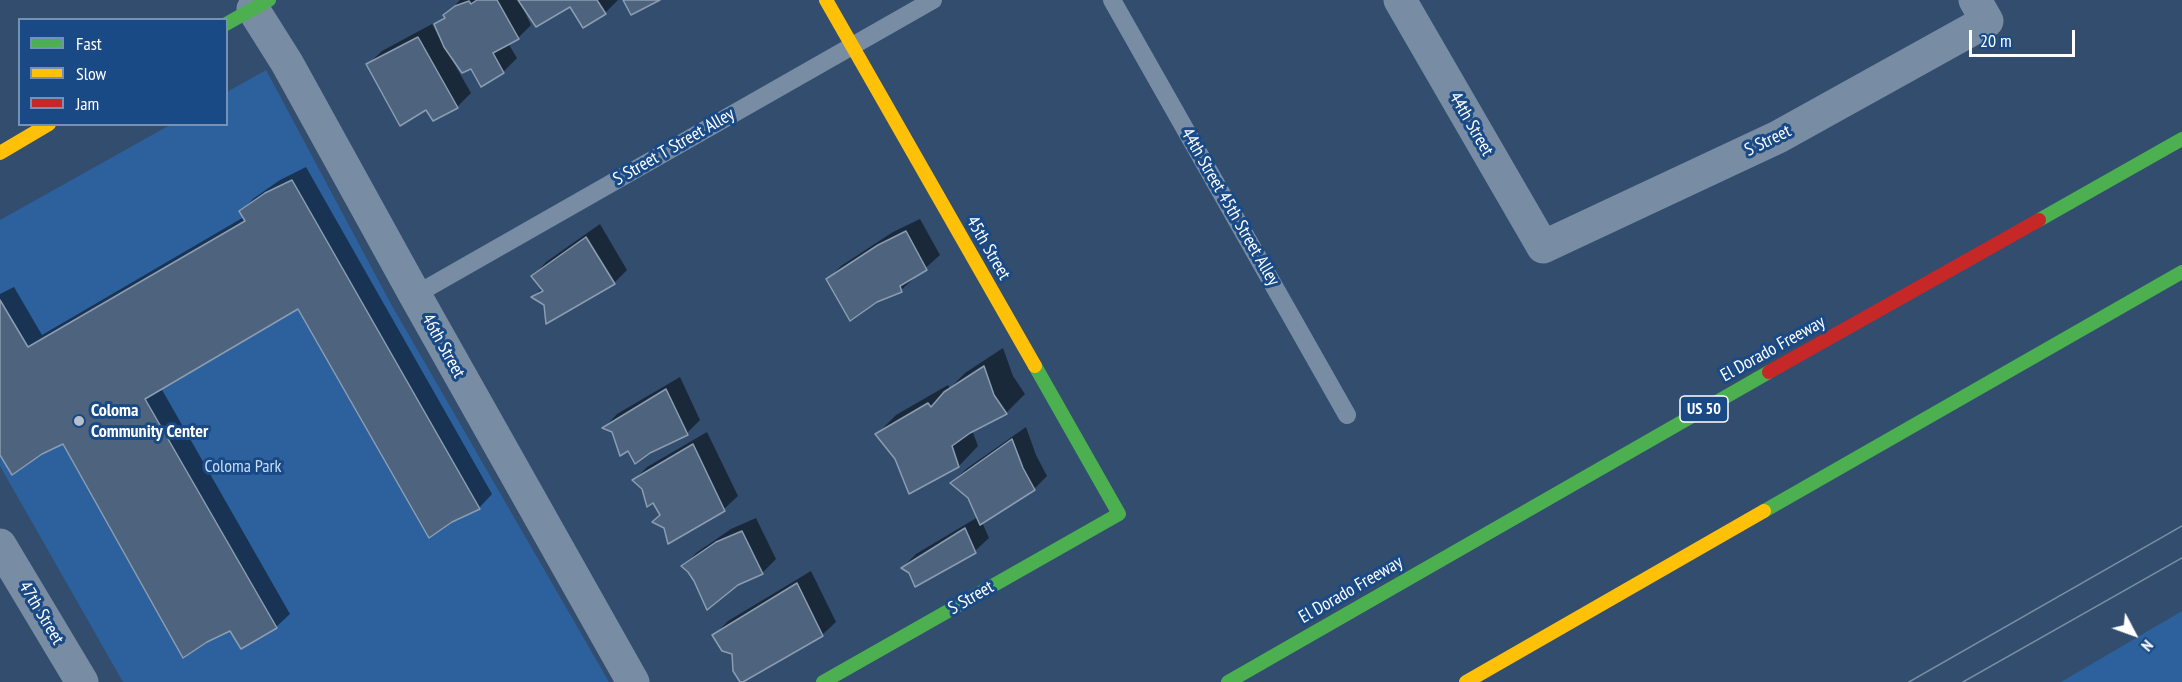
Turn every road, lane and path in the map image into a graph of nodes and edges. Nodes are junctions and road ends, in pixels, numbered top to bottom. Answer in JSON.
{"nodes":[{"id":1,"x":826,"y":0,"type":"edge"},
{"id":2,"x":933,"y":0,"type":"edge"},
{"id":3,"x":1112,"y":0,"type":"edge"},
{"id":4,"x":1400,"y":0,"type":"edge"},
{"id":5,"x":1981,"y":10,"type":"edge"},
{"id":6,"x":250,"y":11,"type":"edge"},
{"id":7,"x":852,"y":46,"type":"junction"},
{"id":8,"x":47,"y":126,"type":"edge"},
{"id":9,"x":2182,"y":140,"type":"edge"},
{"id":10,"x":0,"y":153,"type":"edge"},
{"id":11,"x":1543,"y":247,"type":"joint"},
{"id":12,"x":2182,"y":272,"type":"edge"},
{"id":13,"x":415,"y":295,"type":"junction"},
{"id":14,"x":1347,"y":415,"type":"dead end"},
{"id":15,"x":1119,"y":514,"type":"joint"},
{"id":16,"x":0,"y":545,"type":"edge"},
{"id":17,"x":81,"y":682,"type":"edge"},
{"id":18,"x":633,"y":682,"type":"edge"},
{"id":19,"x":823,"y":682,"type":"edge"},
{"id":20,"x":1228,"y":682,"type":"edge"},
{"id":21,"x":1466,"y":682,"type":"edge"}],
"edges":[{"from":1,"to":7,"type":"main road","name":"45th Street"},
{"from":2,"to":7,"type":"lane","name":"S Street T Street Alley"},
{"from":3,"to":14,"type":"lane","name":"44th Street 45th Street Alley"},
{"from":4,"to":11,"type":"street","name":"44th Street"},
{"from":5,"to":11,"type":"street","name":"S Street"},
{"from":6,"to":13,"type":"street","name":"46th Street"},
{"from":7,"to":13,"type":"lane","name":"S Street T Street Alley"},
{"from":7,"to":15,"type":"main road","name":"45th Street"},
{"from":8,"to":10,"type":"main road"},
{"from":9,"to":20,"type":"main road","name":"El Dorado Freeway","number":"US 50"},
{"from":12,"to":21,"type":"main road"},
{"from":13,"to":18,"type":"street","name":"46th Street"},
{"from":15,"to":19,"type":"main road","name":"S Street"},
{"from":16,"to":17,"type":"street","name":"47th Street"}]}
